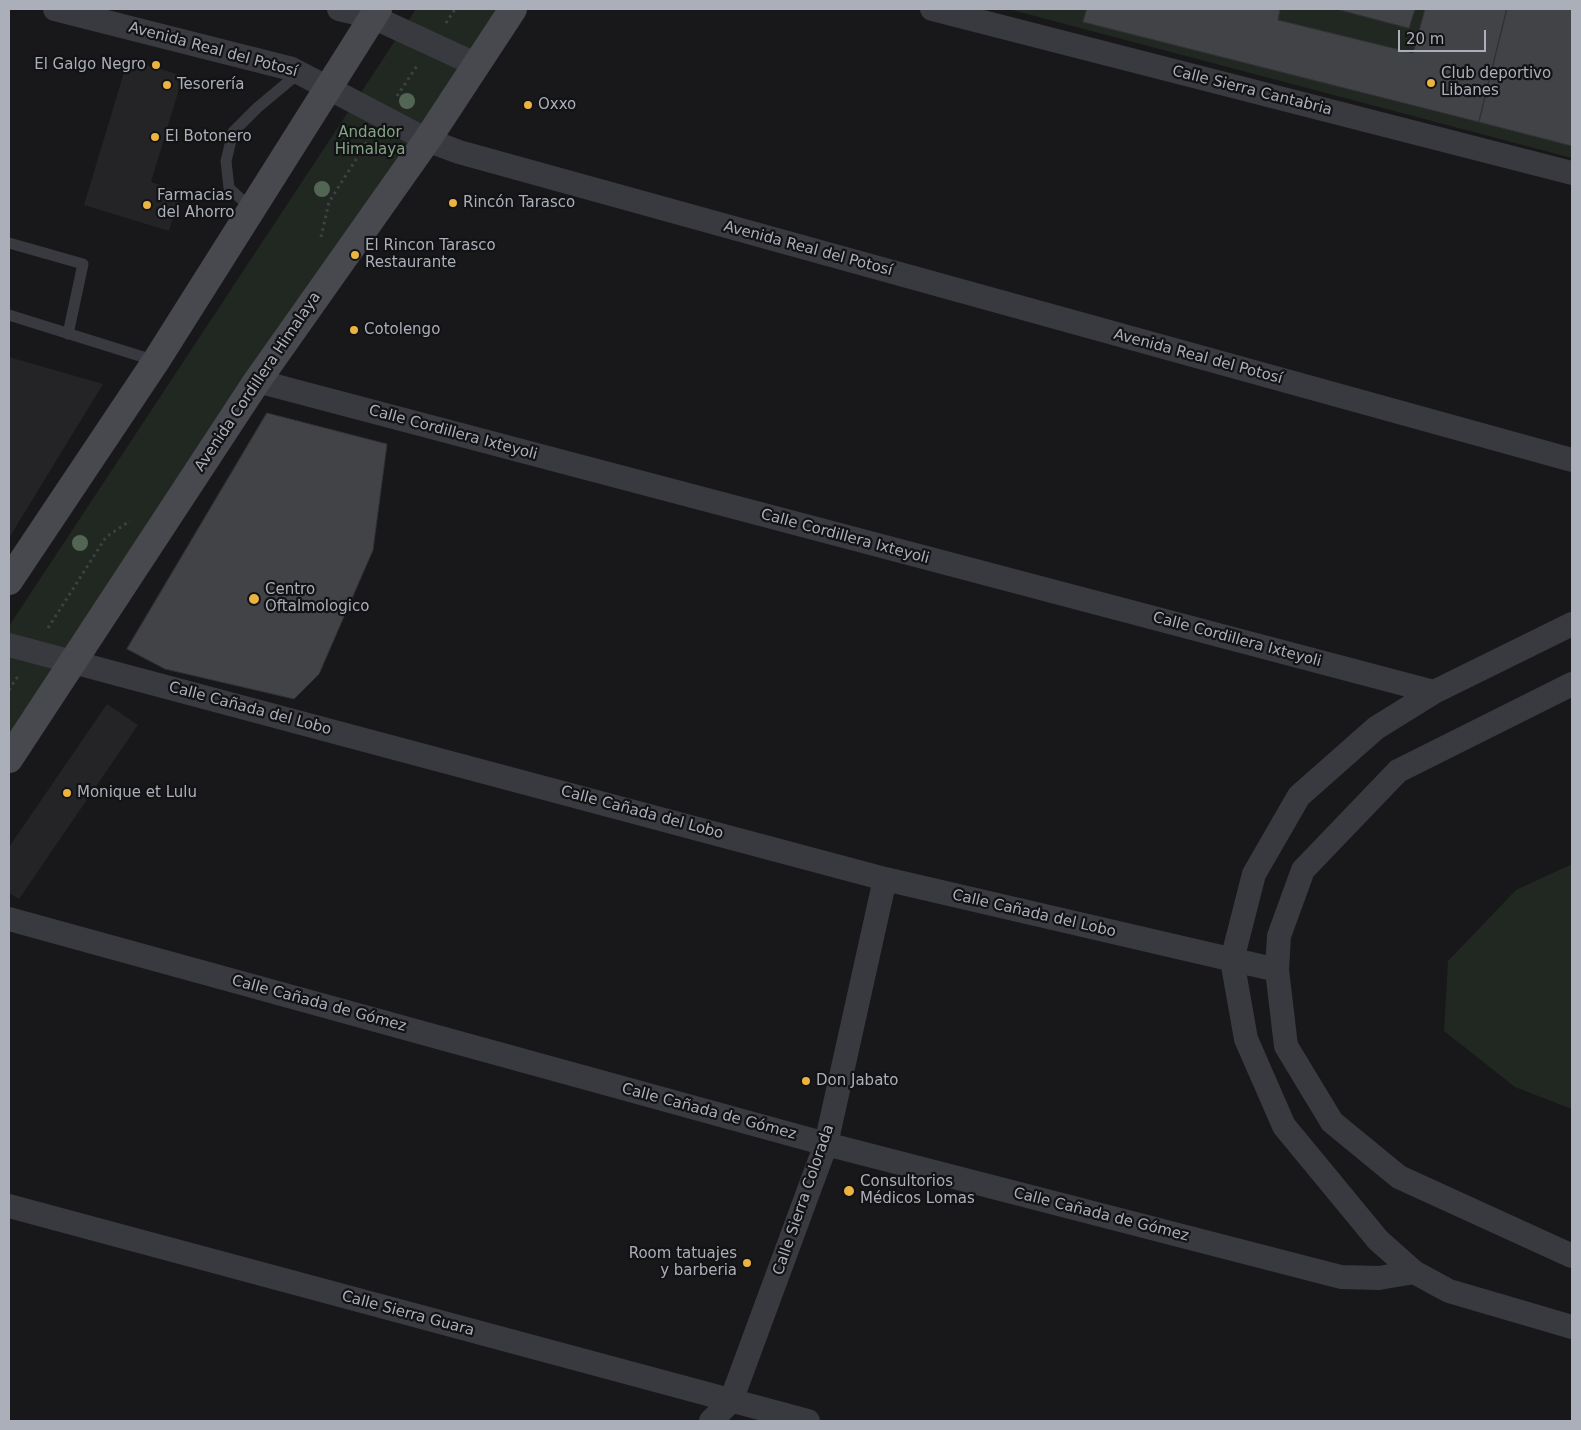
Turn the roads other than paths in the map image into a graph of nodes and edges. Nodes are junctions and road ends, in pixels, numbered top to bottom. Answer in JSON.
{"nodes":[{"id":1,"x":55,"y":9,"type":"edge"},
{"id":2,"x":340,"y":9,"type":"edge"},
{"id":3,"x":513,"y":9,"type":"edge"},
{"id":4,"x":932,"y":9,"type":"edge"},
{"id":5,"x":376,"y":13,"type":"edge"},
{"id":6,"x":477,"y":65,"type":"junction"},
{"id":7,"x":300,"y":72,"type":"junction"},
{"id":8,"x":329,"y":87,"type":"junction"},
{"id":9,"x":428,"y":140,"type":"junction"},
{"id":10,"x":1572,"y":173,"type":"edge"},
{"id":11,"x":252,"y":210,"type":"junction"},
{"id":12,"x":9,"y":243,"type":"edge"},
{"id":13,"x":9,"y":315,"type":"edge"},
{"id":14,"x":68,"y":334,"type":"junction"},
{"id":15,"x":156,"y":361,"type":"junction"},
{"id":16,"x":257,"y":382,"type":"junction"},
{"id":17,"x":1572,"y":460,"type":"edge"},
{"id":18,"x":9,"y":581,"type":"edge"},
{"id":19,"x":1572,"y":624,"type":"edge"},
{"id":20,"x":9,"y":645,"type":"edge"},
{"id":21,"x":72,"y":661,"type":"junction"},
{"id":22,"x":1572,"y":684,"type":"edge"},
{"id":23,"x":1434,"y":692,"type":"junction"},
{"id":24,"x":9,"y":759,"type":"edge"},
{"id":25,"x":885,"y":878,"type":"junction"},
{"id":26,"x":9,"y":918,"type":"edge"},
{"id":27,"x":1232,"y":960,"type":"junction"},
{"id":28,"x":1277,"y":970,"type":"junction"},
{"id":29,"x":826,"y":1144,"type":"junction"},
{"id":30,"x":9,"y":1206,"type":"edge"},
{"id":31,"x":1572,"y":1256,"type":"edge"},
{"id":32,"x":1414,"y":1272,"type":"junction"},
{"id":33,"x":1572,"y":1327,"type":"edge"},
{"id":34,"x":731,"y":1401,"type":"junction"},
{"id":35,"x":711,"y":1421,"type":"edge"},
{"id":36,"x":808,"y":1421,"type":"edge"}],
"edges":[{"from":1,"to":7,"type":"street","name":"Avenida Real del Potosí"},
{"from":2,"to":5,"type":"street"},
{"from":3,"to":6,"type":"main road","name":"Avenida Cordillera Himalaya"},
{"from":4,"to":10,"type":"street","name":"Calle Sierra Cantabria"},
{"from":5,"to":6,"type":"street"},
{"from":5,"to":8,"type":"main road"},
{"from":6,"to":9,"type":"main road","name":"Avenida Cordillera Himalaya"},
{"from":7,"to":8,"type":"street","name":"Avenida Real del Potosí"},
{"from":7,"to":11,"type":"lane"},
{"from":8,"to":9,"type":"street","name":"Avenida Real del Potosí"},
{"from":8,"to":11,"type":"main road"},
{"from":9,"to":16,"type":"main road","name":"Avenida Cordillera Himalaya"},
{"from":9,"to":17,"type":"street","name":"Avenida Real del Potosí"},
{"from":11,"to":15,"type":"main road"},
{"from":12,"to":14,"type":"lane"},
{"from":13,"to":14,"type":"lane"},
{"from":14,"to":15,"type":"lane"},
{"from":15,"to":18,"type":"main road"},
{"from":16,"to":21,"type":"main road","name":"Avenida Cordillera Himalaya"},
{"from":16,"to":23,"type":"street","name":"Calle Cordillera Ixteyoli"},
{"from":19,"to":23,"type":"street"},
{"from":20,"to":21,"type":"street","name":"Calle Cañada del Lobo"},
{"from":21,"to":24,"type":"main road","name":"Avenida Cordillera Himalaya"},
{"from":21,"to":25,"type":"street","name":"Calle Cañada del Lobo"},
{"from":22,"to":28,"type":"street"},
{"from":23,"to":27,"type":"street"},
{"from":25,"to":27,"type":"street","name":"Calle Cañada del Lobo"},
{"from":25,"to":29,"type":"street","name":"Calle Sierra Colorada"},
{"from":26,"to":29,"type":"street","name":"Calle Cañada de Gómez"},
{"from":27,"to":28,"type":"street","name":"Calle Cañada del Lobo"},
{"from":27,"to":32,"type":"street"},
{"from":28,"to":31,"type":"street"},
{"from":29,"to":32,"type":"street","name":"Calle Cañada de Gómez"},
{"from":29,"to":34,"type":"street","name":"Calle Sierra Colorada"},
{"from":30,"to":34,"type":"street","name":"Calle Sierra Guara"},
{"from":32,"to":33,"type":"street"},
{"from":34,"to":35,"type":"street","name":"Calle Sierra Colorada"},
{"from":34,"to":36,"type":"street","name":"Calle Sierra Guara"}]}
